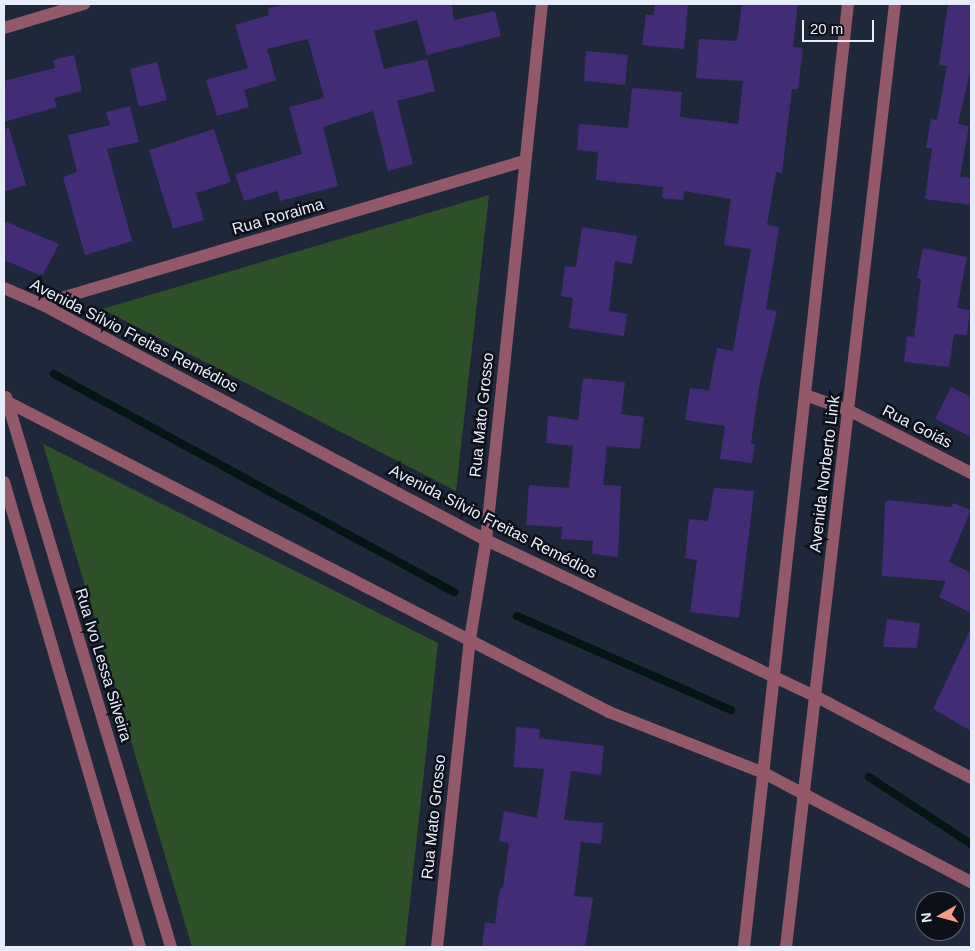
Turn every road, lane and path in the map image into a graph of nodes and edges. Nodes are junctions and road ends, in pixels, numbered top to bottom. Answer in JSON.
{"nodes":[{"id":1,"x":84,"y":4,"type":"edge"},
{"id":2,"x":542,"y":4,"type":"edge"},
{"id":3,"x":848,"y":4,"type":"edge"},
{"id":4,"x":895,"y":4,"type":"edge"},
{"id":5,"x":4,"y":28,"type":"edge"},
{"id":6,"x":524,"y":162,"type":"junction"},
{"id":7,"x":4,"y":288,"type":"edge"},
{"id":8,"x":41,"y":304,"type":"junction"},
{"id":9,"x":805,"y":395,"type":"junction"},
{"id":10,"x":5,"y":398,"type":"edge"},
{"id":11,"x":848,"y":410,"type":"junction"},
{"id":12,"x":971,"y":473,"type":"edge"},
{"id":13,"x":4,"y":482,"type":"edge"},
{"id":14,"x":486,"y":540,"type":"junction"},
{"id":15,"x":470,"y":639,"type":"junction"},
{"id":16,"x":774,"y":677,"type":"junction"},
{"id":17,"x":815,"y":696,"type":"junction"},
{"id":18,"x":764,"y":773,"type":"junction"},
{"id":19,"x":971,"y":778,"type":"edge"},
{"id":20,"x":804,"y":792,"type":"junction"},
{"id":21,"x":971,"y":882,"type":"edge"},
{"id":22,"x":140,"y":947,"type":"edge"},
{"id":23,"x":171,"y":947,"type":"edge"},
{"id":24,"x":437,"y":947,"type":"edge"},
{"id":25,"x":744,"y":947,"type":"edge"},
{"id":26,"x":786,"y":947,"type":"edge"}],
"edges":[{"from":1,"to":5,"type":"street"},
{"from":2,"to":6,"type":"street","name":"Rua Mato Grosso"},
{"from":3,"to":9,"type":"street","name":"Avenida Norberto Link"},
{"from":4,"to":11,"type":"street","name":"Avenida Norberto Link"},
{"from":6,"to":8,"type":"street","name":"Rua Roraima"},
{"from":6,"to":14,"type":"street","name":"Rua Mato Grosso"},
{"from":7,"to":8,"type":"street","name":"Avenida Sílvio Freitas Remédios"},
{"from":8,"to":14,"type":"street","name":"Avenida Sílvio Freitas Remédios"},
{"from":9,"to":11,"type":"street","name":"Rua Goiás"},
{"from":9,"to":16,"type":"street","name":"Avenida Norberto Link"},
{"from":10,"to":15,"type":"street"},
{"from":10,"to":23,"type":"street","name":"Rua Ivo Lessa Silveira"},
{"from":11,"to":12,"type":"street","name":"Rua Goiás"},
{"from":11,"to":17,"type":"street","name":"Avenida Norberto Link"},
{"from":13,"to":22,"type":"street"},
{"from":14,"to":15,"type":"street","name":"Rua Mato Grosso"},
{"from":14,"to":16,"type":"street","name":"Avenida Sílvio Freitas Remédios"},
{"from":15,"to":18,"type":"street"},
{"from":15,"to":24,"type":"street","name":"Rua Mato Grosso"},
{"from":16,"to":17,"type":"street","name":"Avenida Sílvio Freitas Remédios"},
{"from":16,"to":18,"type":"street","name":"Avenida Norberto Link"},
{"from":17,"to":19,"type":"street","name":"Avenida Sílvio Freitas Remédios"},
{"from":17,"to":20,"type":"street","name":"Avenida Norberto Link"},
{"from":18,"to":20,"type":"street"},
{"from":18,"to":25,"type":"street","name":"Avenida Norberto Link"},
{"from":20,"to":21,"type":"street"},
{"from":20,"to":26,"type":"street","name":"Avenida Norberto Link"}]}
